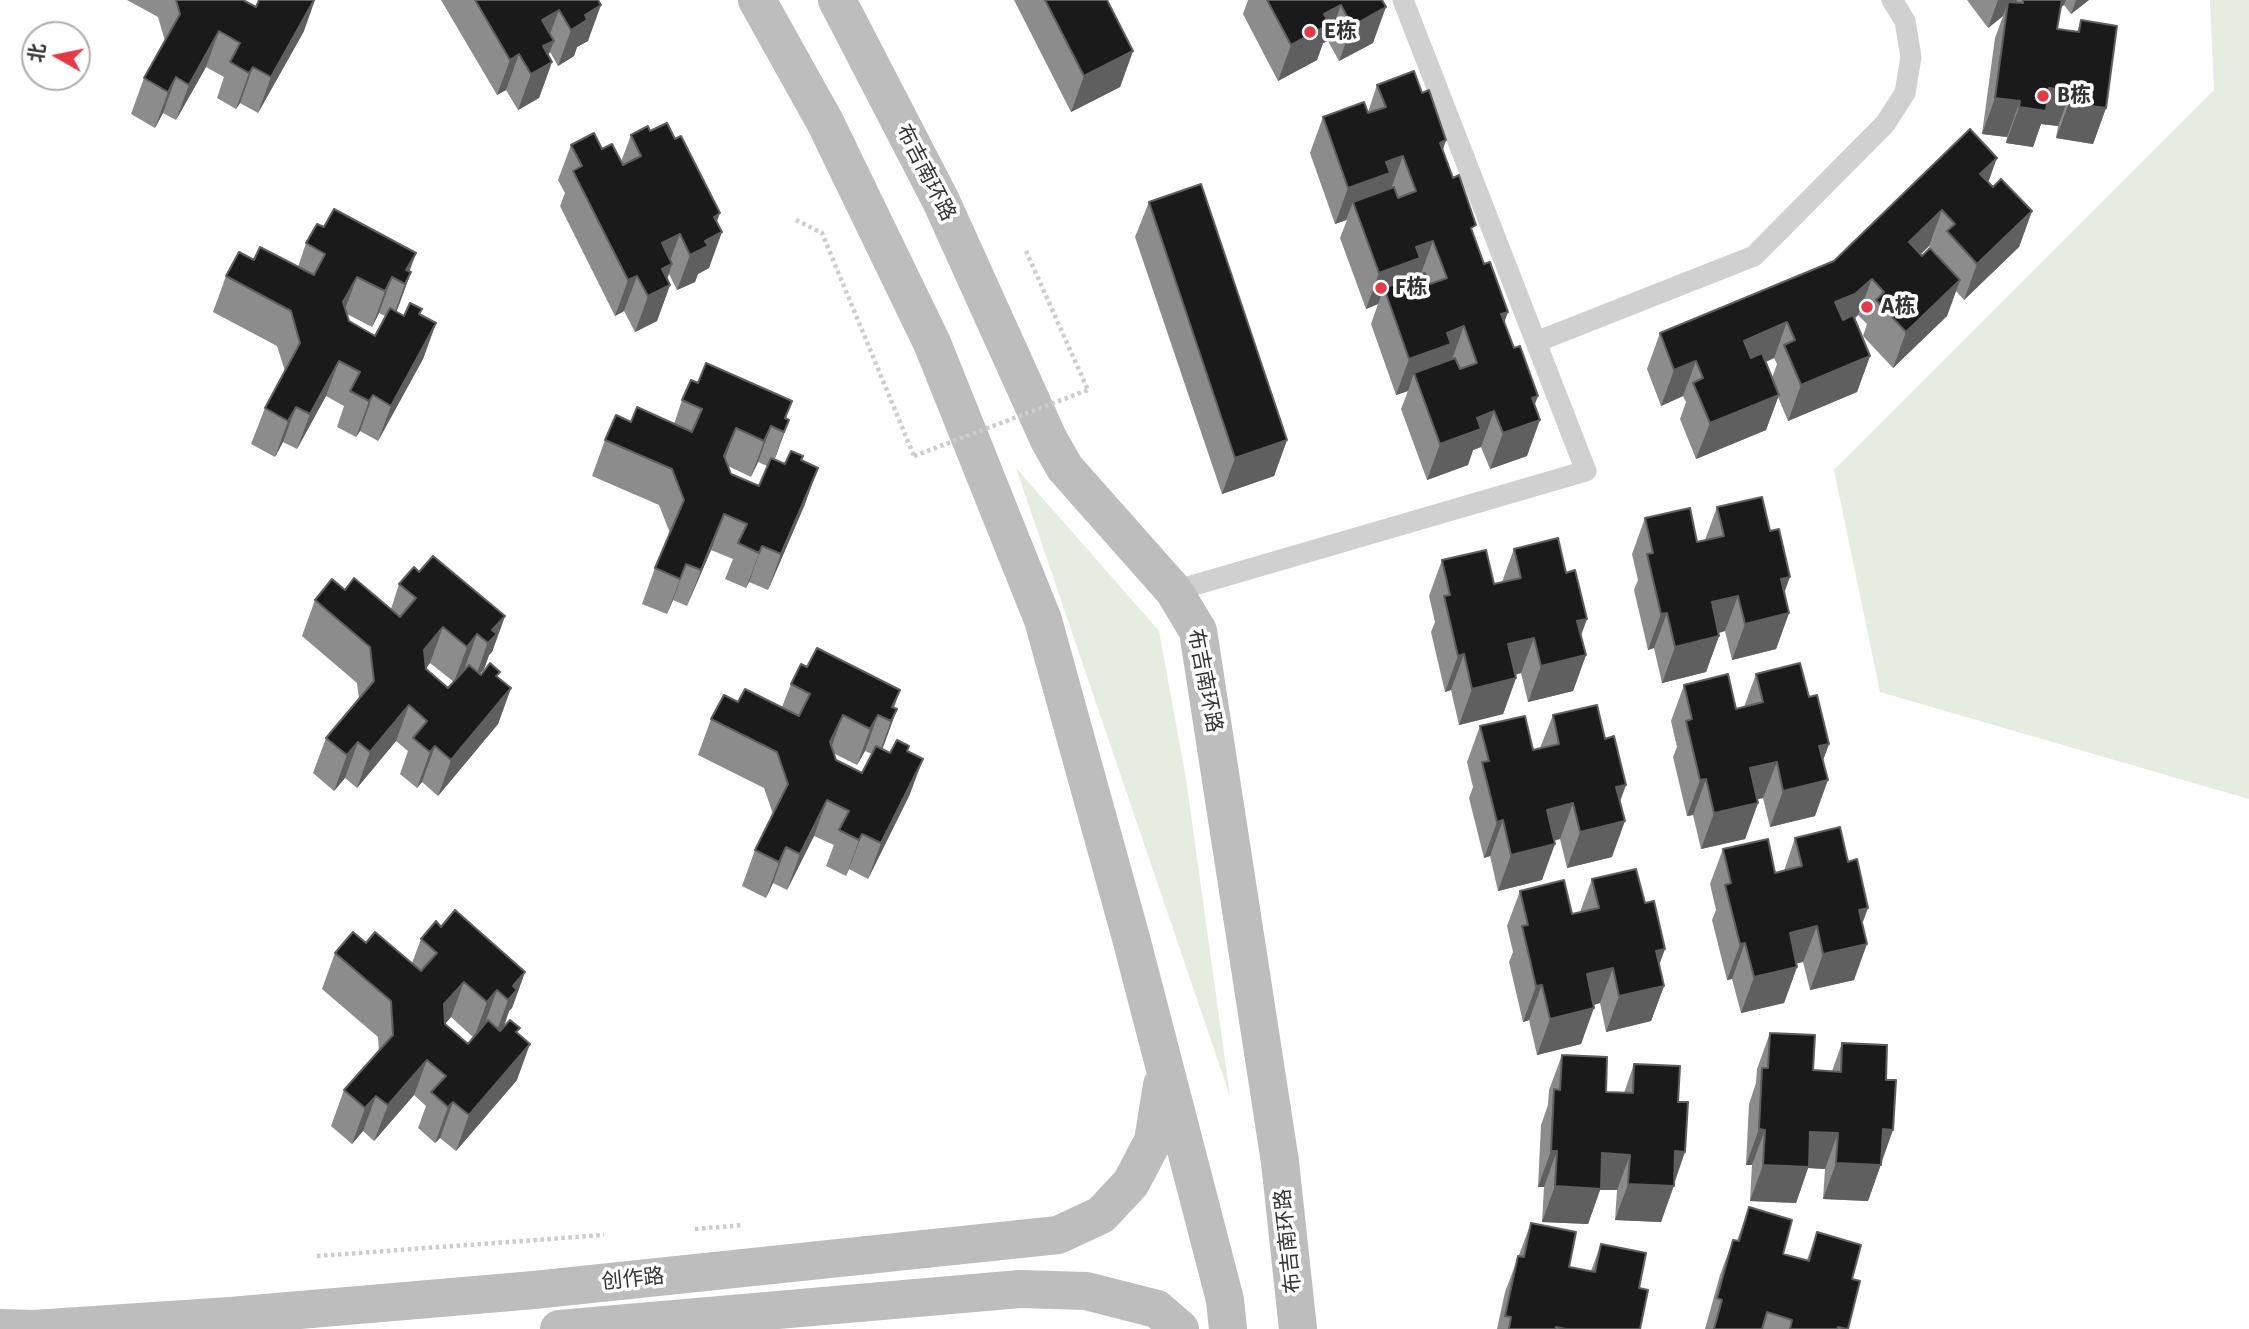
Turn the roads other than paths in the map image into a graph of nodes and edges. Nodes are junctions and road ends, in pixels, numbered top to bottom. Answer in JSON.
{"nodes":[{"id":1,"x":757,"y":0,"type":"edge"},
{"id":2,"x":838,"y":0,"type":"edge"},
{"id":3,"x":1402,"y":0,"type":"edge"},
{"id":4,"x":1892,"y":0,"type":"edge"},
{"id":5,"x":1536,"y":342,"type":"junction"},
{"id":6,"x":1174,"y":591,"type":"junction"},
{"id":7,"x":1164,"y":1072,"type":"junction"},
{"id":8,"x":231,"y":1322,"type":"edge"},
{"id":9,"x":0,"y":1328,"type":"edge"},
{"id":10,"x":559,"y":1329,"type":"edge"},
{"id":11,"x":1180,"y":1329,"type":"edge"},
{"id":12,"x":1228,"y":1329,"type":"edge"},
{"id":13,"x":1298,"y":1329,"type":"edge"}],
"edges":[{"from":1,"to":7,"type":"street"},
{"from":2,"to":6,"type":"street","name":"布吉南环路"},
{"from":3,"to":5,"type":"lane"},
{"from":4,"to":5,"type":"lane"},
{"from":5,"to":6,"type":"lane"},
{"from":6,"to":13,"type":"street","name":"布吉南环路"},
{"from":7,"to":8,"type":"street","name":"创作路"},
{"from":7,"to":12,"type":"street"},
{"from":8,"to":9,"type":"street","name":"创作路"},
{"from":10,"to":11,"type":"street","name":"创作路"}]}
